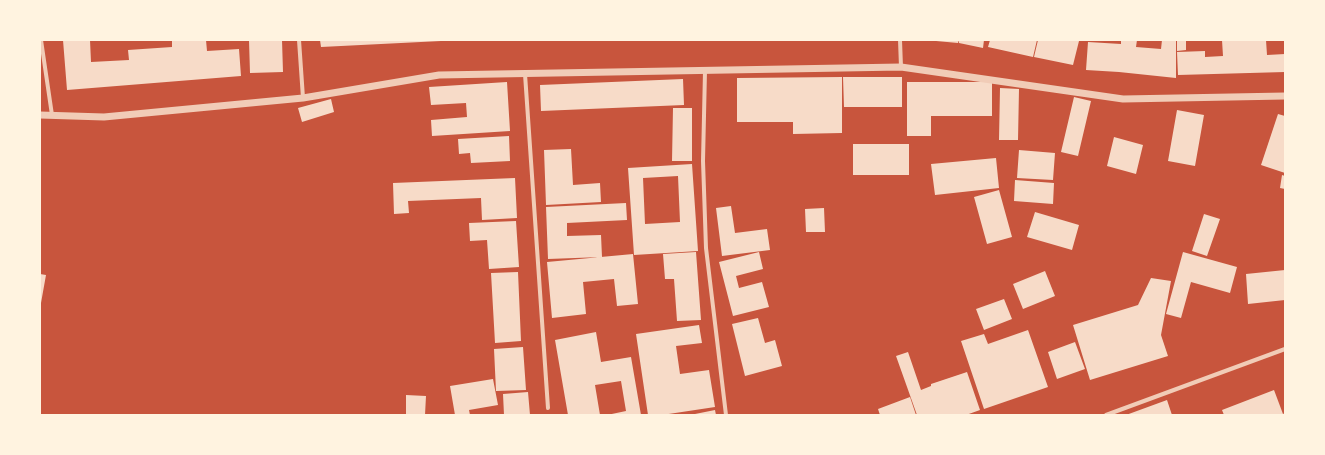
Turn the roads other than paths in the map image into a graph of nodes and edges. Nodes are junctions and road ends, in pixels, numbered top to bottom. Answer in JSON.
{"nodes":[{"id":1,"x":41,"y":40,"type":"edge"},
{"id":2,"x":298,"y":40,"type":"edge"},
{"id":3,"x":900,"y":40,"type":"edge"},
{"id":4,"x":901,"y":67,"type":"junction"},
{"id":5,"x":705,"y":71,"type":"junction"},
{"id":6,"x":525,"y":74,"type":"junction"},
{"id":7,"x":1285,"y":96,"type":"edge"},
{"id":8,"x":303,"y":98,"type":"junction"},
{"id":9,"x":40,"y":115,"type":"edge"},
{"id":10,"x":52,"y":115,"type":"junction"},
{"id":11,"x":1285,"y":349,"type":"edge"},
{"id":12,"x":548,"y":408,"type":"dead end"},
{"id":13,"x":726,"y":415,"type":"edge"},
{"id":14,"x":1106,"y":415,"type":"edge"}],
"edges":[{"from":1,"to":10,"type":"street"},
{"from":2,"to":8,"type":"street"},
{"from":3,"to":4,"type":"street"},
{"from":4,"to":5,"type":"street"},
{"from":4,"to":7,"type":"street"},
{"from":5,"to":6,"type":"street"},
{"from":5,"to":13,"type":"street"},
{"from":6,"to":8,"type":"street"},
{"from":6,"to":12,"type":"street"},
{"from":8,"to":10,"type":"street"},
{"from":9,"to":10,"type":"street"},
{"from":11,"to":14,"type":"street"}]}
